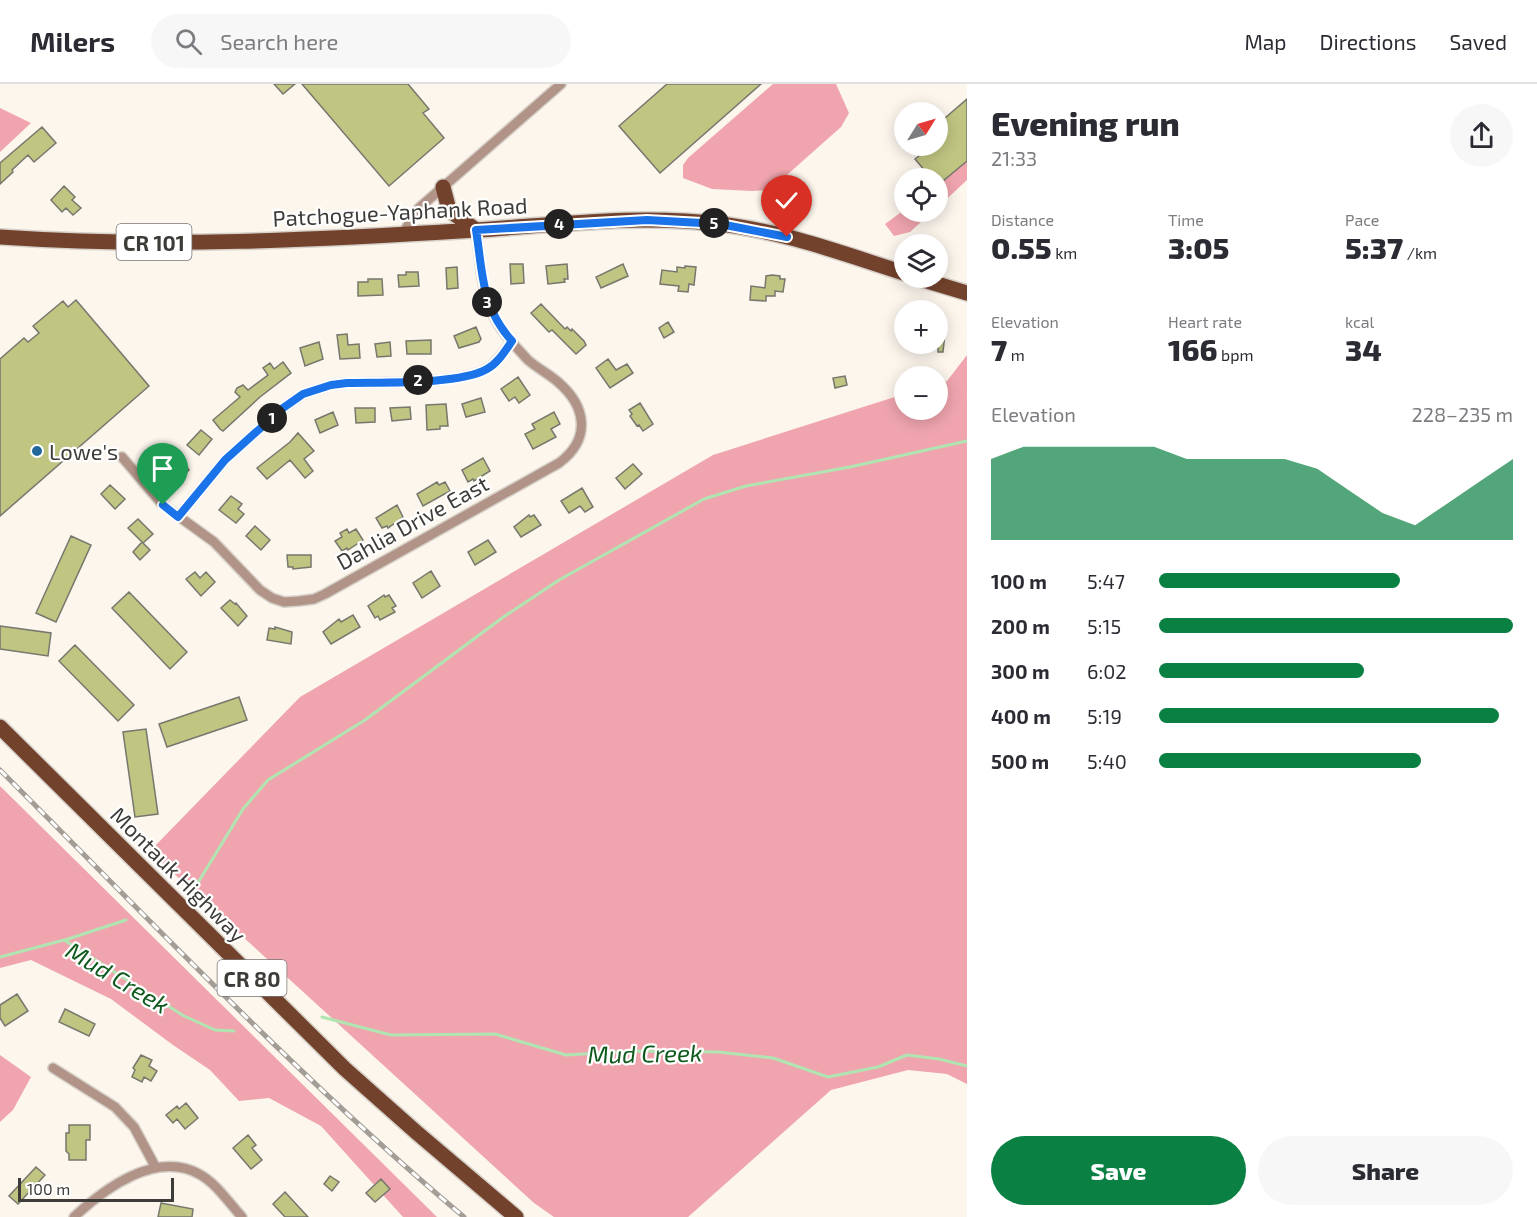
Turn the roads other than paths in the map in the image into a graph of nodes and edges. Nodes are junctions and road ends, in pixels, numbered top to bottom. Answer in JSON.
{"nodes":[{"id":1,"x":561,"y":84,"type":"edge"},
{"id":2,"x":443,"y":187,"type":"junction"},
{"id":3,"x":476,"y":230,"type":"junction"},
{"id":4,"x":403,"y":234,"type":"junction"},
{"id":5,"x":0,"y":237,"type":"edge"},
{"id":6,"x":894,"y":270,"type":"edge"},
{"id":7,"x":948,"y":287,"type":"edge"},
{"id":8,"x":967,"y":293,"type":"edge"},
{"id":9,"x":512,"y":341,"type":"junction"},
{"id":10,"x":122,"y":458,"type":"dead end"},
{"id":11,"x":178,"y":517,"type":"junction"},
{"id":12,"x":0,"y":727,"type":"edge"},
{"id":13,"x":53,"y":1068,"type":"dead end"},
{"id":14,"x":156,"y":1168,"type":"junction"},
{"id":15,"x":74,"y":1217,"type":"edge"},
{"id":16,"x":242,"y":1217,"type":"edge"},
{"id":17,"x":516,"y":1217,"type":"edge"}],
"edges":[{"from":1,"to":2,"type":"street"},
{"from":2,"to":3,"type":"main road"},
{"from":2,"to":4,"type":"street"},
{"from":3,"to":4,"type":"main road","name":"Patchogue-Yaphank Road","number":"CR 101"},
{"from":3,"to":6,"type":"main road","name":"Patchogue-Yaphank Road","number":"CR 101"},
{"from":3,"to":9,"type":"street","name":"Dahlia Drive East"},
{"from":4,"to":5,"type":"main road","name":"Patchogue-Yaphank Road","number":"CR 101"},
{"from":7,"to":8,"type":"main road"},
{"from":9,"to":11,"type":"street"},
{"from":9,"to":11,"type":"street","name":"Dahlia Drive East"},
{"from":10,"to":11,"type":"street"},
{"from":12,"to":17,"type":"main road","name":"Montauk Highway","number":"CR 80"},
{"from":13,"to":14,"type":"street"},
{"from":14,"to":15,"type":"street"},
{"from":14,"to":16,"type":"street"}]}
